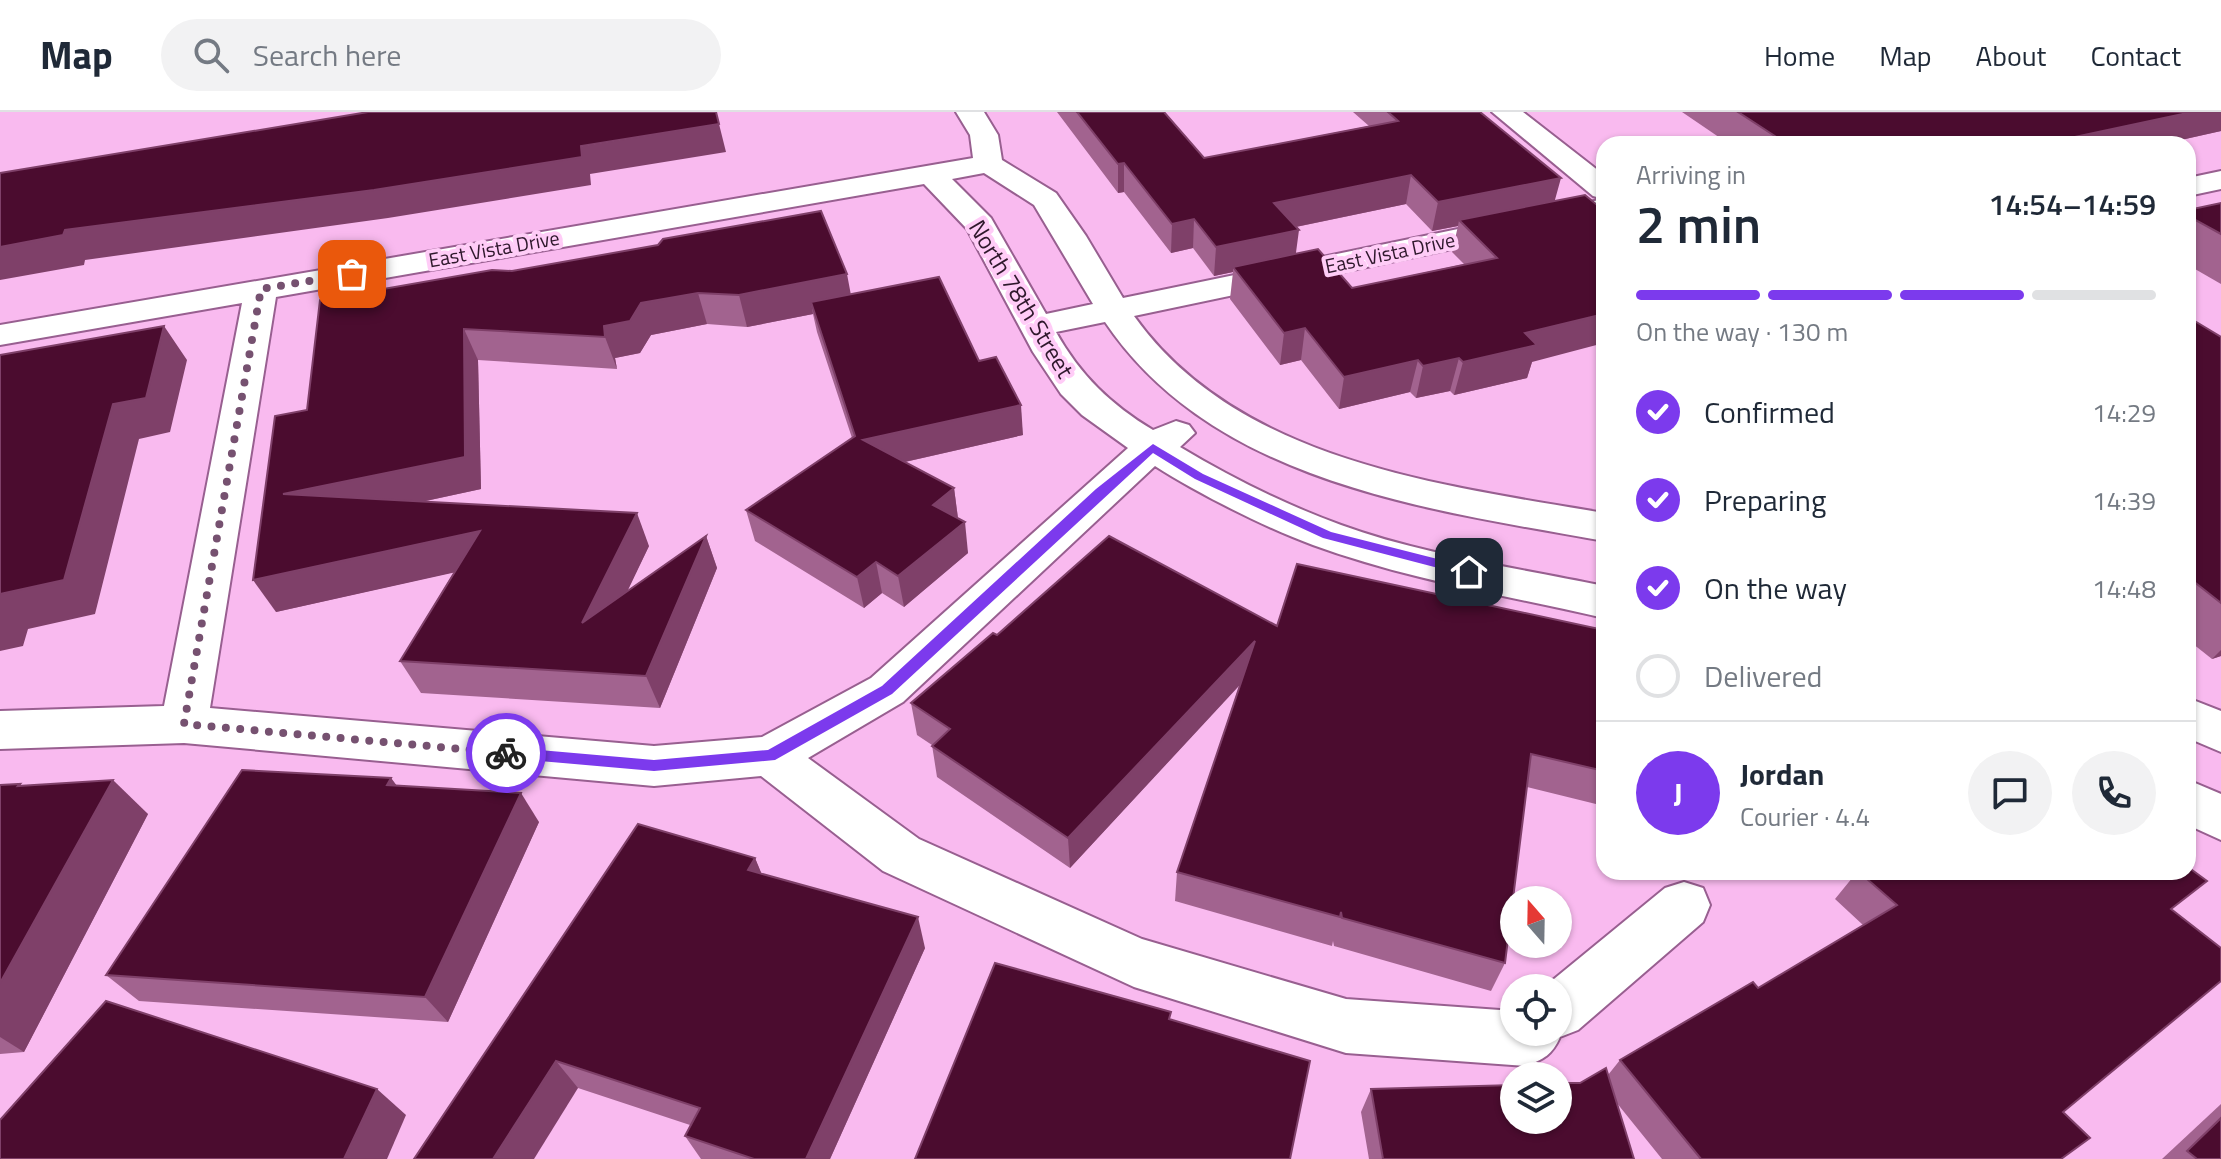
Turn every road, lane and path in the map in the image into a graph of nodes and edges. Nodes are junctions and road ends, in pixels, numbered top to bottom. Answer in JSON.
{"nodes":[{"id":1,"x":970,"y":112,"type":"edge"},
{"id":2,"x":1506,"y":112,"type":"edge"},
{"id":3,"x":988,"y":164,"type":"junction"},
{"id":4,"x":931,"y":174,"type":"junction"},
{"id":5,"x":2221,"y":180,"type":"edge"},
{"id":6,"x":1596,"y":184,"type":"edge"},
{"id":7,"x":2196,"y":185,"type":"edge"},
{"id":8,"x":1596,"y":210,"type":"edge"},
{"id":9,"x":261,"y":289,"type":"junction"},
{"id":10,"x":1116,"y":310,"type":"junction"},
{"id":11,"x":1036,"y":326,"type":"junction"},
{"id":12,"x":0,"y":335,"type":"edge"},
{"id":13,"x":1214,"y":410,"type":"junction"},
{"id":14,"x":1153,"y":447,"type":"junction"},
{"id":15,"x":1596,"y":526,"type":"edge"},
{"id":16,"x":1596,"y":600,"type":"edge"},
{"id":17,"x":2196,"y":720,"type":"edge"},
{"id":18,"x":184,"y":724,"type":"junction"},
{"id":19,"x":0,"y":730,"type":"edge"},
{"id":20,"x":2221,"y":733,"type":"edge"},
{"id":21,"x":770,"y":756,"type":"junction"},
{"id":22,"x":2196,"y":805,"type":"edge"},
{"id":23,"x":2221,"y":819,"type":"edge"},
{"id":24,"x":1684,"y":905,"type":"dead end"},
{"id":25,"x":1572,"y":999,"type":"edge"},
{"id":26,"x":1500,"y":1037,"type":"edge"}],
"edges":[{"from":1,"to":3,"type":"street"},
{"from":2,"to":6,"type":"street"},
{"from":3,"to":4,"type":"street","name":"East Vista Drive"},
{"from":3,"to":10,"type":"street"},
{"from":4,"to":9,"type":"street","name":"East Vista Drive"},
{"from":4,"to":11,"type":"street","name":"North 78th Street"},
{"from":5,"to":7,"type":"street"},
{"from":8,"to":10,"type":"street","name":"East Vista Drive"},
{"from":9,"to":12,"type":"street","name":"East Vista Drive"},
{"from":9,"to":18,"type":"street"},
{"from":10,"to":11,"type":"street","name":"East Vista Drive"},
{"from":10,"to":13,"type":"street"},
{"from":11,"to":14,"type":"street","name":"North 78th Street"},
{"from":13,"to":14,"type":"street"},
{"from":13,"to":15,"type":"street"},
{"from":14,"to":16,"type":"street","name":"North 78th Street"},
{"from":14,"to":21,"type":"street"},
{"from":17,"to":20,"type":"street"},
{"from":18,"to":19,"type":"street"},
{"from":18,"to":21,"type":"street"},
{"from":21,"to":26,"type":"street"},
{"from":22,"to":23,"type":"street"},
{"from":24,"to":25,"type":"street"}]}
